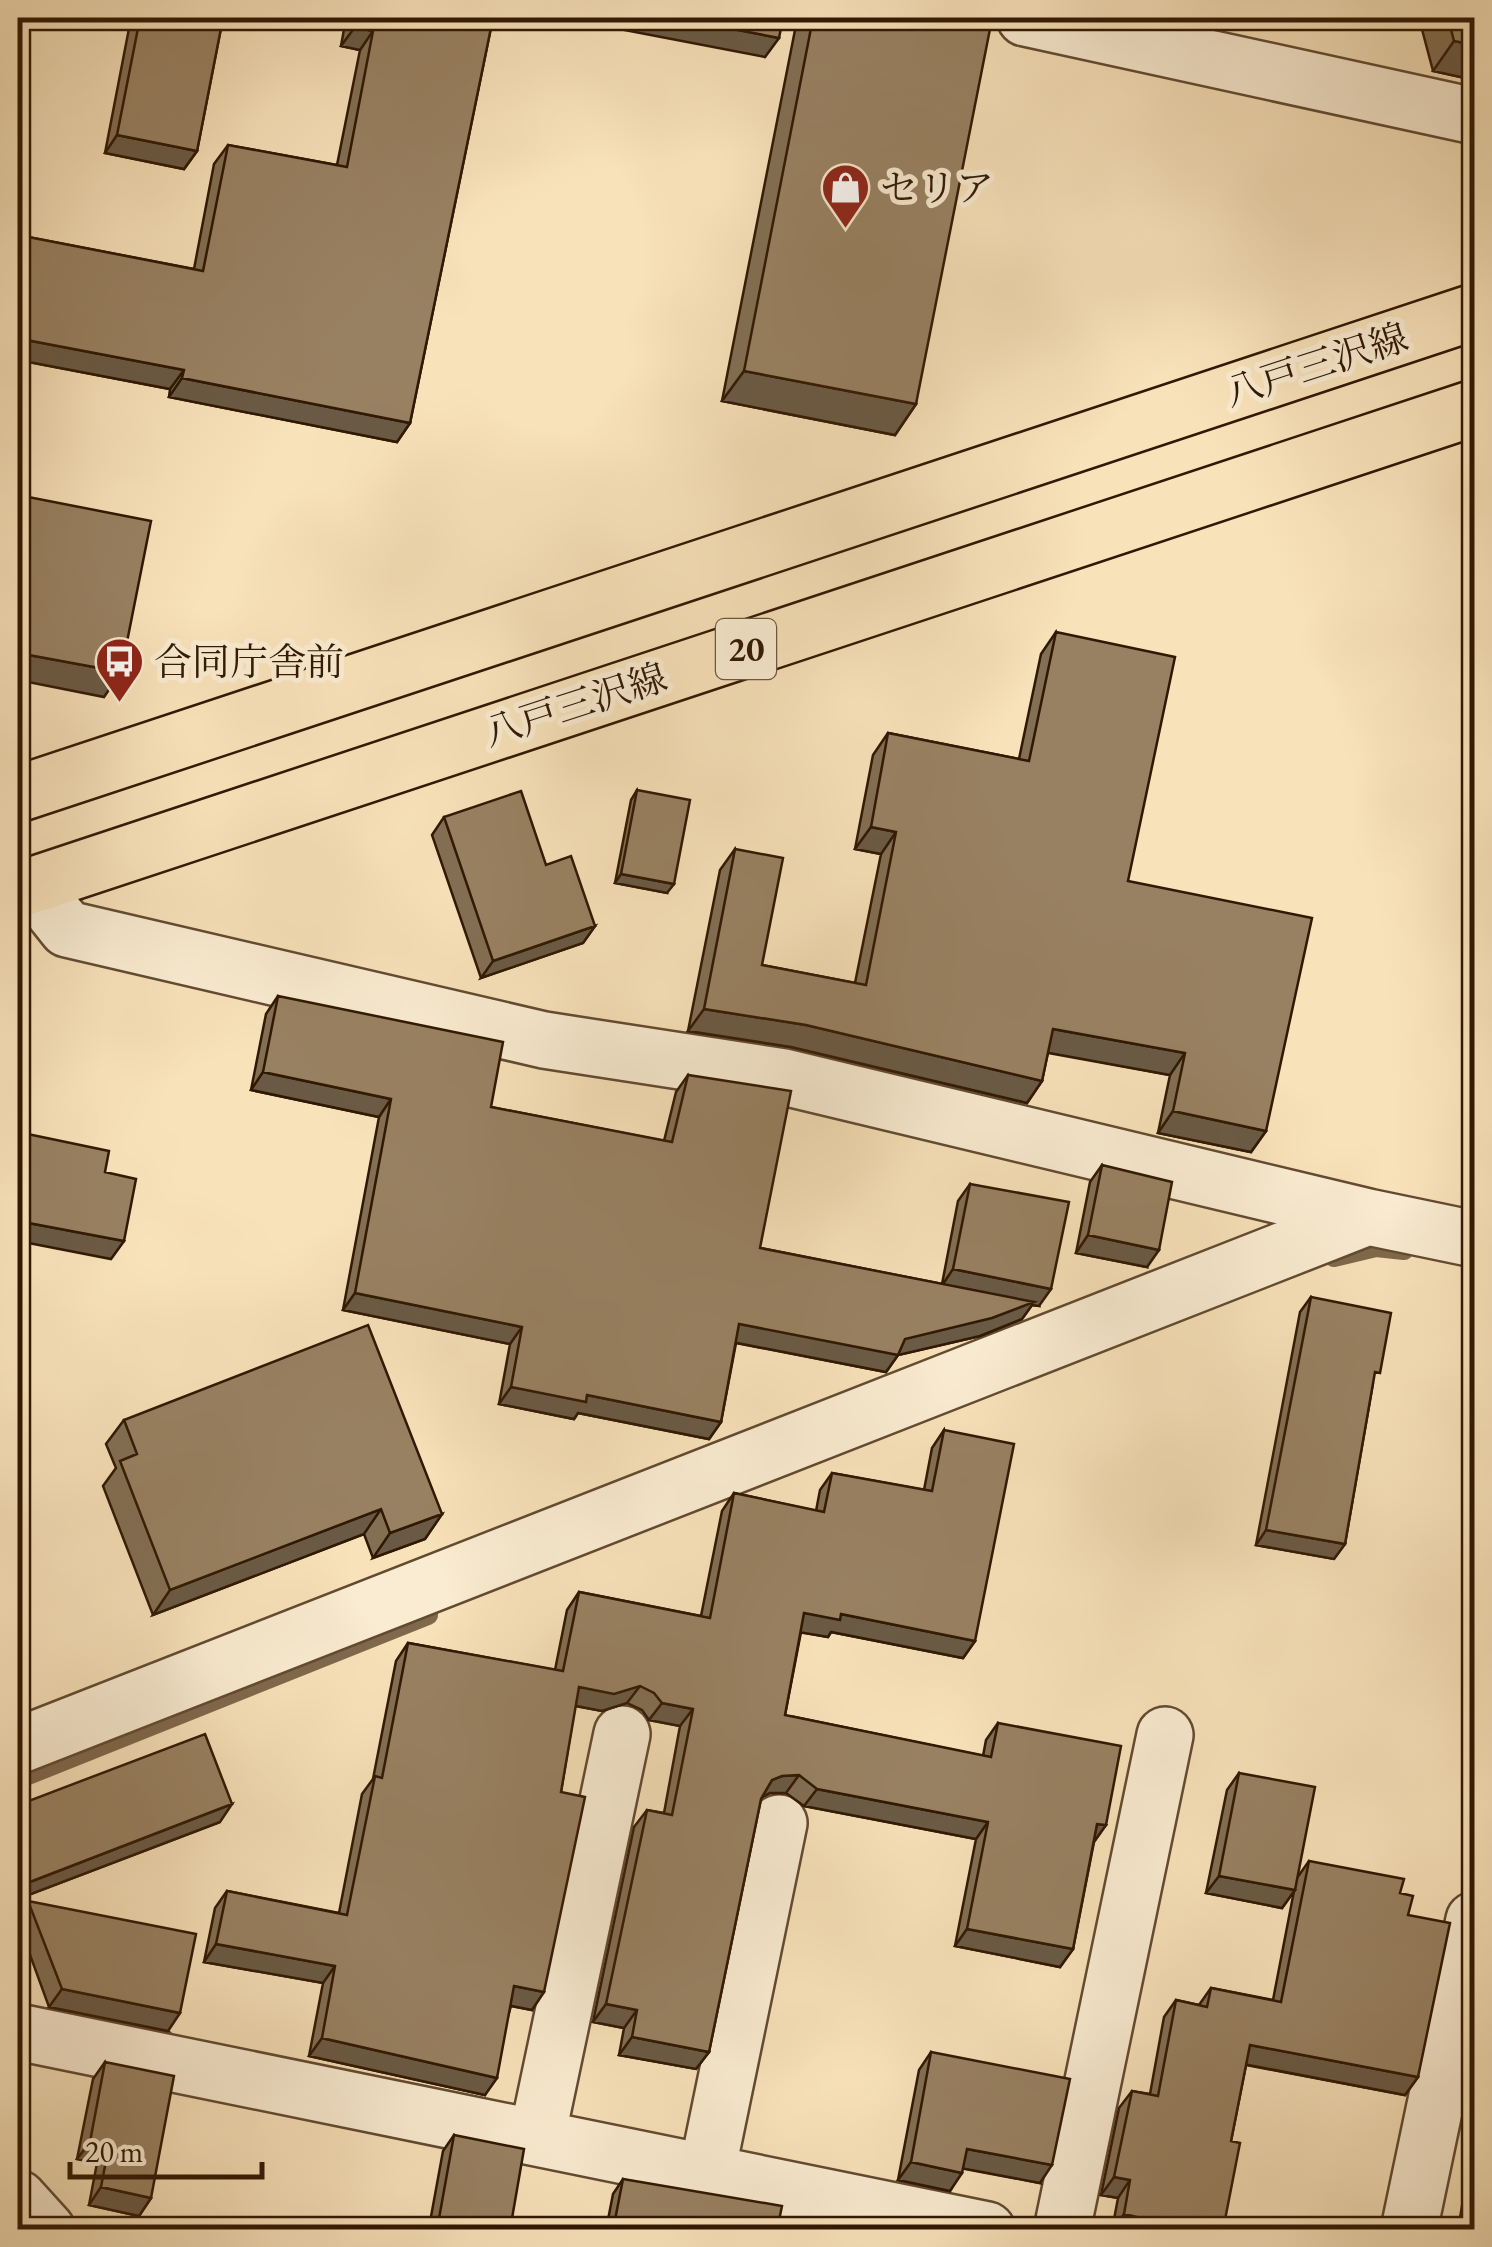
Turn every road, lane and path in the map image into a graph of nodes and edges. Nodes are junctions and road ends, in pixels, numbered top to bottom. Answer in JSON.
{"nodes":[{"id":1,"x":1025,"y":18,"type":"edge"},
{"id":2,"x":1474,"y":116,"type":"edge"},
{"id":3,"x":1474,"y":312,"type":"edge"},
{"id":4,"x":1474,"y":408,"type":"edge"},
{"id":5,"x":18,"y":794,"type":"edge"},
{"id":6,"x":25,"y":887,"type":"edge"},
{"id":7,"x":1368,"y":1218,"type":"junction"},
{"id":8,"x":1474,"y":1240,"type":"edge"},
{"id":9,"x":622,"y":1734,"type":"dead end"},
{"id":10,"x":1166,"y":1735,"type":"dead end"},
{"id":11,"x":18,"y":1746,"type":"edge"},
{"id":12,"x":779,"y":1823,"type":"dead end"},
{"id":13,"x":1474,"y":1920,"type":"edge"},
{"id":14,"x":18,"y":2032,"type":"edge"},
{"id":15,"x":537,"y":2137,"type":"junction"},
{"id":16,"x":707,"y":2172,"type":"junction"},
{"id":17,"x":18,"y":2198,"type":"edge"},
{"id":18,"x":47,"y":2230,"type":"edge"},
{"id":19,"x":987,"y":2230,"type":"edge"},
{"id":20,"x":1062,"y":2230,"type":"edge"},
{"id":21,"x":1409,"y":2230,"type":"edge"}],
"edges":[{"from":1,"to":2,"type":"street"},
{"from":3,"to":5,"type":"main road","name":"八戸三沢線","number":"20"},
{"from":4,"to":6,"type":"main road","name":"八戸三沢線","number":"20"},
{"from":6,"to":7,"type":"street"},
{"from":7,"to":8,"type":"street"},
{"from":7,"to":11,"type":"street"},
{"from":9,"to":15,"type":"street"},
{"from":10,"to":20,"type":"street"},
{"from":12,"to":16,"type":"street"},
{"from":13,"to":21,"type":"street"},
{"from":14,"to":15,"type":"street"},
{"from":15,"to":16,"type":"street"},
{"from":16,"to":19,"type":"street"},
{"from":17,"to":18,"type":"street"}]}
